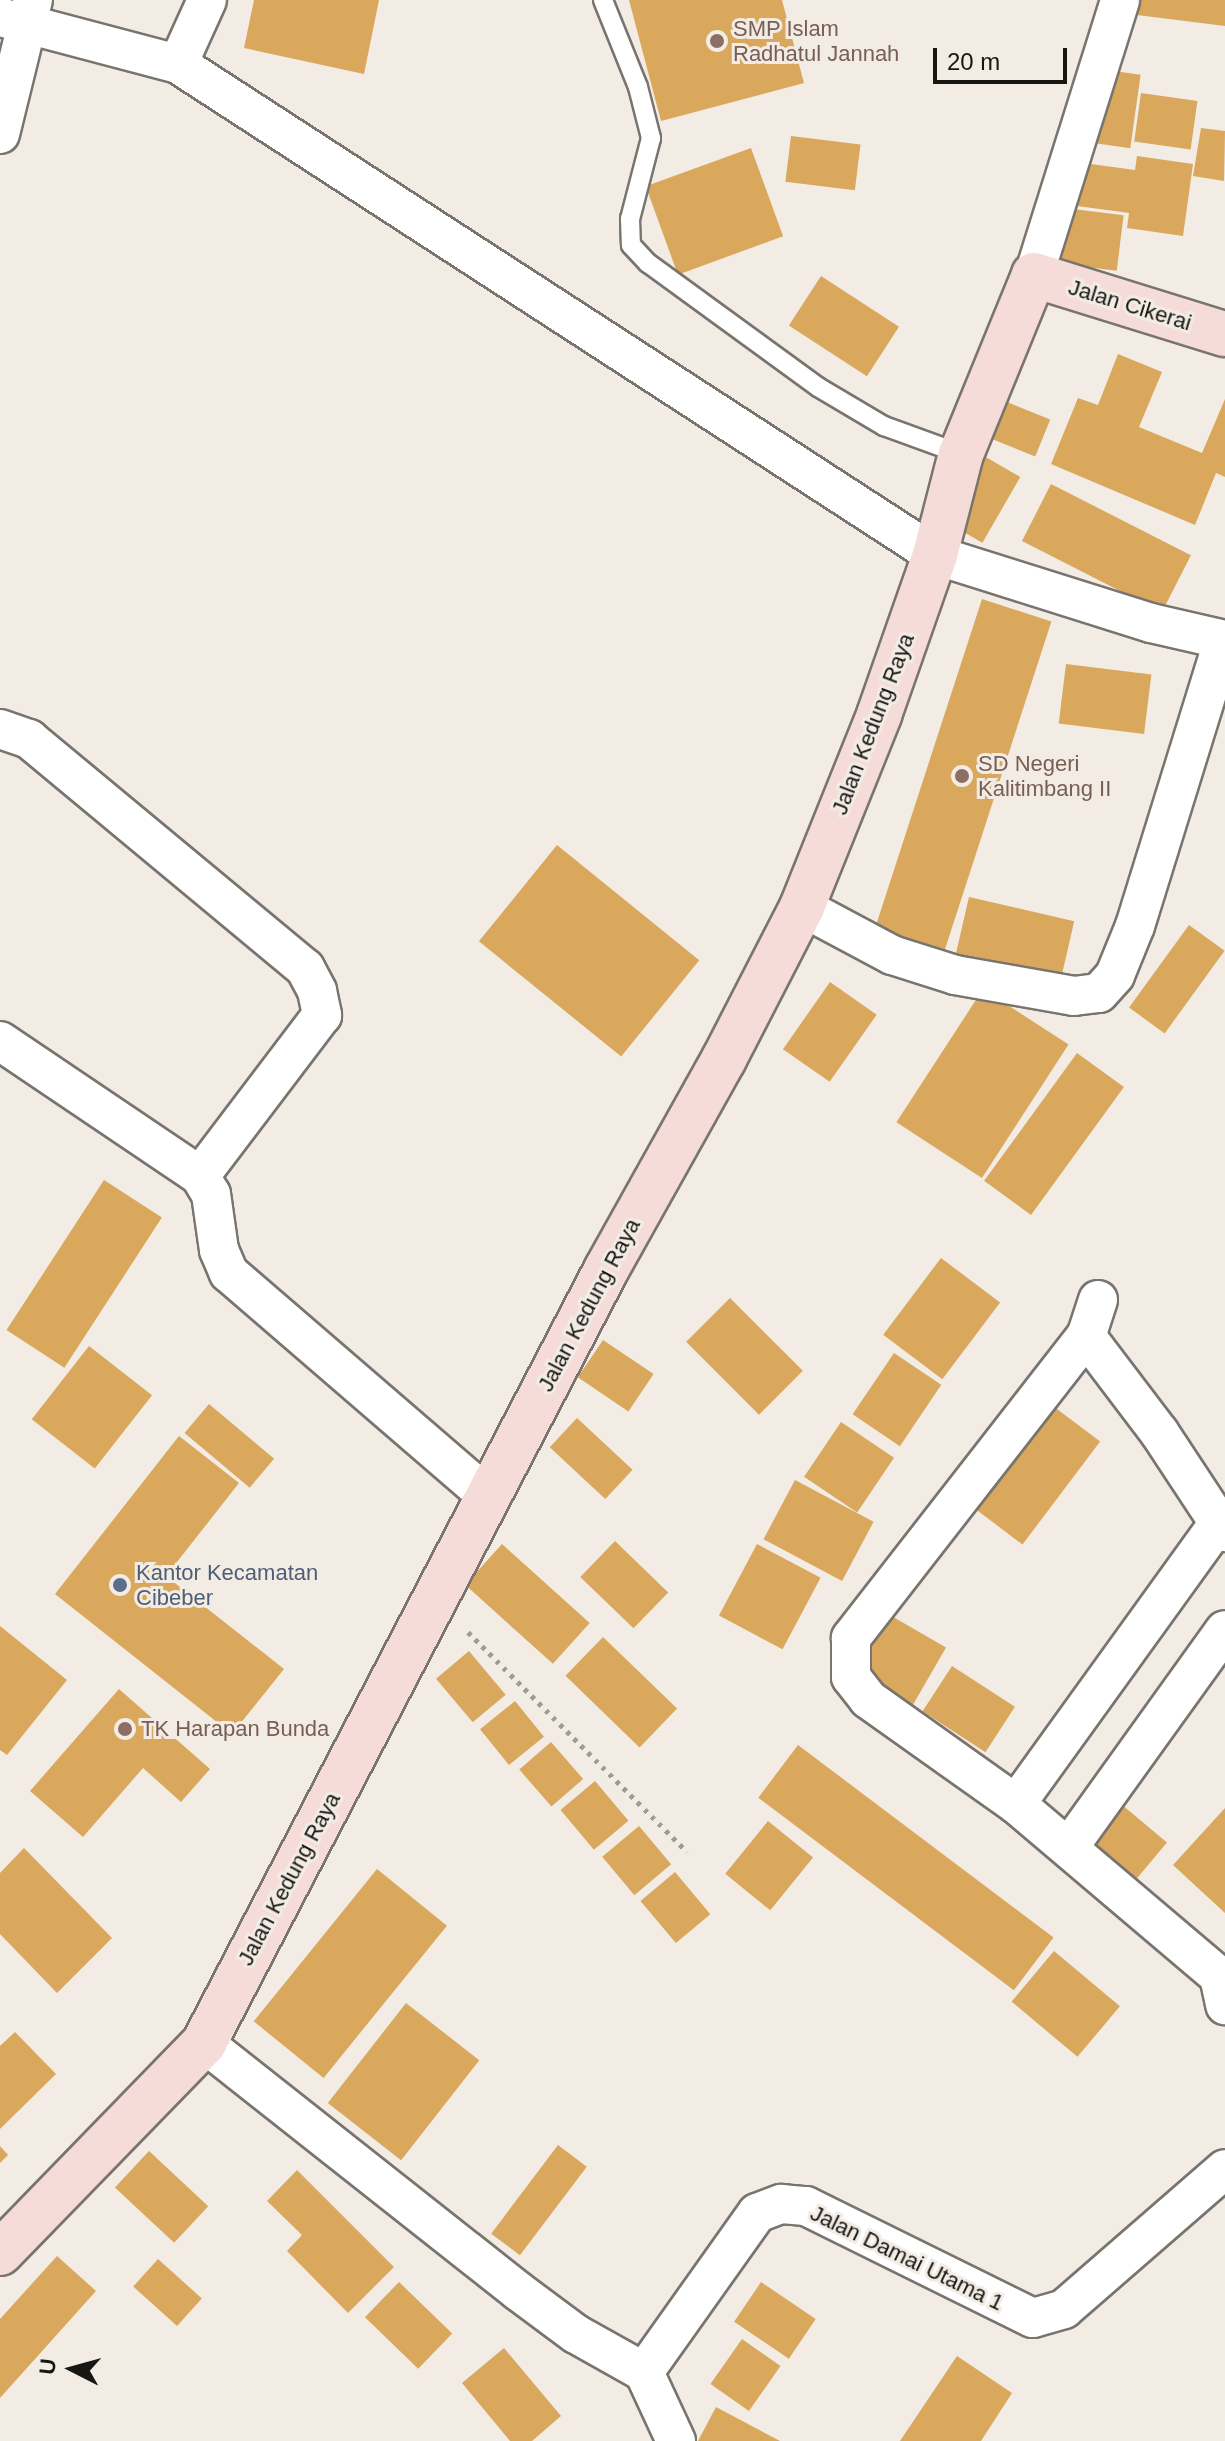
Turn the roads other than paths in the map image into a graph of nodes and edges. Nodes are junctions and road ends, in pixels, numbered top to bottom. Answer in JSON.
{"nodes":[{"id":1,"x":207,"y":0,"type":"edge"},
{"id":2,"x":603,"y":0,"type":"edge"},
{"id":3,"x":1120,"y":0,"type":"edge"},
{"id":4,"x":20,"y":14,"type":"edge"},
{"id":5,"x":178,"y":64,"type":"junction"},
{"id":6,"x":0,"y":134,"type":"edge"},
{"id":7,"x":1034,"y":275,"type":"junction"},
{"id":8,"x":1225,"y":334,"type":"edge"},
{"id":9,"x":961,"y":454,"type":"junction"},
{"id":10,"x":935,"y":555,"type":"junction"},
{"id":11,"x":1224,"y":641,"type":"edge"},
{"id":12,"x":0,"y":729,"type":"edge"},
{"id":13,"x":802,"y":907,"type":"junction"},
{"id":14,"x":0,"y":1041,"type":"edge"},
{"id":15,"x":200,"y":1176,"type":"junction"},
{"id":16,"x":1098,"y":1300,"type":"dead end"},
{"id":17,"x":1086,"y":1336,"type":"junction"},
{"id":18,"x":487,"y":1496,"type":"junction"},
{"id":19,"x":1221,"y":1528,"type":"edge"},
{"id":20,"x":1225,"y":1630,"type":"edge"},
{"id":21,"x":1016,"y":1804,"type":"junction"},
{"id":22,"x":1069,"y":1847,"type":"junction"},
{"id":23,"x":1223,"y":1984,"type":"edge"},
{"id":24,"x":204,"y":2043,"type":"junction"},
{"id":25,"x":1224,"y":2165,"type":"edge"},
{"id":26,"x":0,"y":2253,"type":"edge"},
{"id":27,"x":644,"y":2372,"type":"junction"},
{"id":28,"x":676,"y":2441,"type":"edge"}],
"edges":[{"from":1,"to":5,"type":"street"},
{"from":2,"to":9,"type":"lane"},
{"from":3,"to":7,"type":"street"},
{"from":4,"to":5,"type":"street"},
{"from":4,"to":6,"type":"street"},
{"from":5,"to":10,"type":"street"},
{"from":7,"to":8,"type":"street","name":"Jalan Cikerai"},
{"from":7,"to":9,"type":"street","name":"Jalan Kedung Raya"},
{"from":9,"to":10,"type":"street","name":"Jalan Kedung Raya"},
{"from":10,"to":11,"type":"street"},
{"from":10,"to":13,"type":"street","name":"Jalan Kedung Raya"},
{"from":11,"to":13,"type":"street"},
{"from":12,"to":15,"type":"street"},
{"from":13,"to":18,"type":"street","name":"Jalan Kedung Raya"},
{"from":14,"to":15,"type":"street"},
{"from":15,"to":18,"type":"street"},
{"from":16,"to":17,"type":"street"},
{"from":17,"to":19,"type":"street"},
{"from":17,"to":21,"type":"street"},
{"from":18,"to":24,"type":"street","name":"Jalan Kedung Raya"},
{"from":19,"to":21,"type":"street"},
{"from":20,"to":22,"type":"street"},
{"from":21,"to":22,"type":"street"},
{"from":22,"to":23,"type":"street"},
{"from":24,"to":26,"type":"street","name":"Jalan Kedung Raya"},
{"from":24,"to":27,"type":"street"},
{"from":25,"to":27,"type":"street","name":"Jalan Damai Utama 1"},
{"from":27,"to":28,"type":"street"}]}
